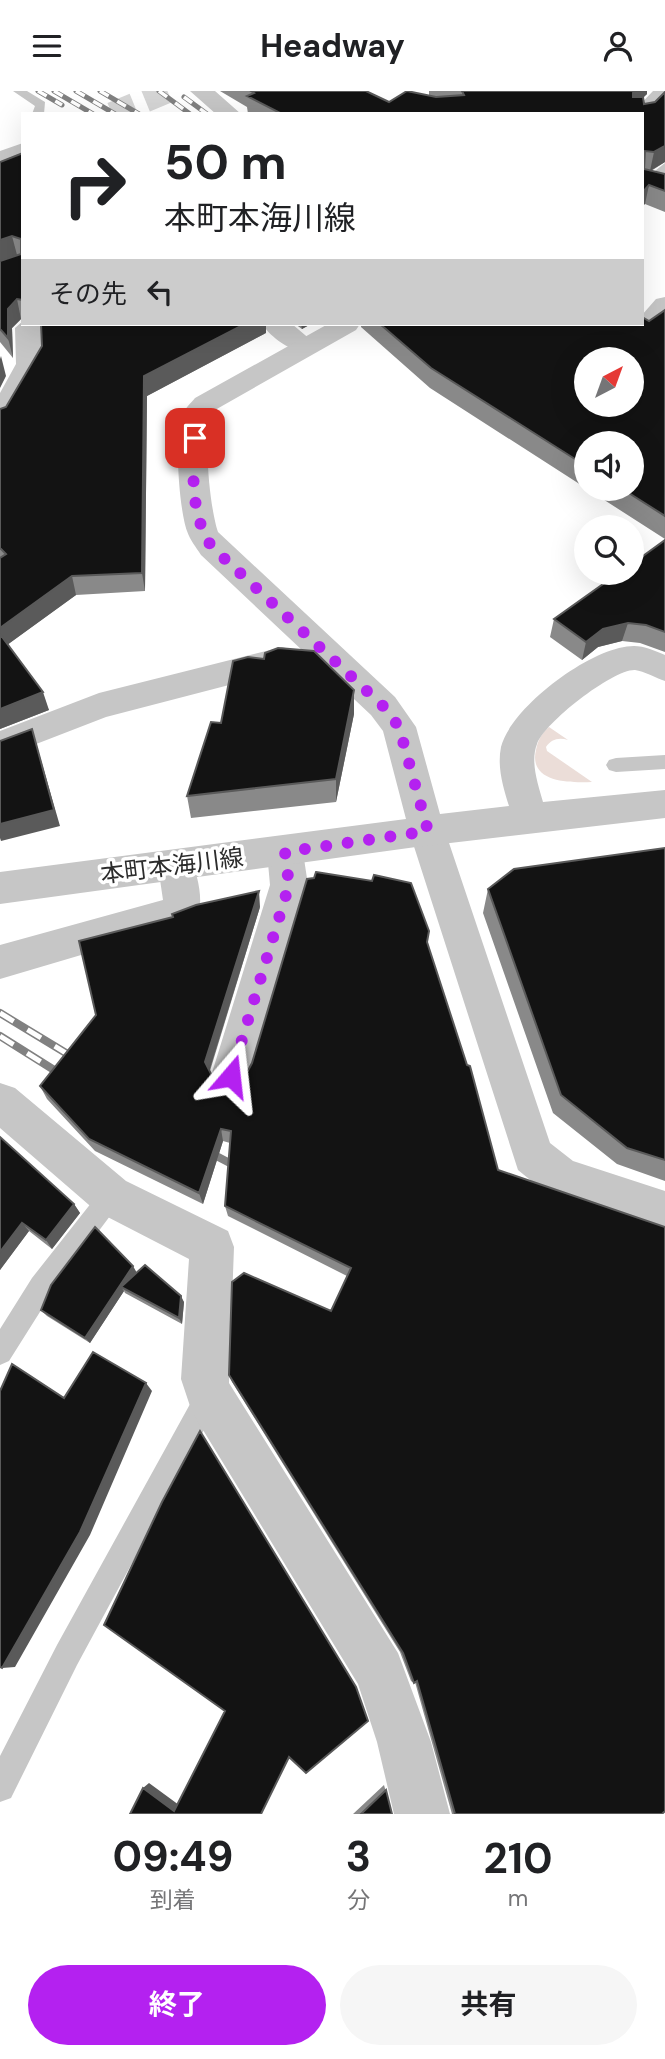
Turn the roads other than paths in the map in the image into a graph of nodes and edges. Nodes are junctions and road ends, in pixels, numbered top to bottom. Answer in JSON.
{"nodes":[{"id":1,"x":19,"y":91,"type":"edge"},
{"id":2,"x":201,"y":91,"type":"edge"},
{"id":3,"x":662,"y":92,"type":"edge"},
{"id":4,"x":39,"y":112,"type":"edge"},
{"id":5,"x":227,"y":112,"type":"edge"},
{"id":6,"x":644,"y":112,"type":"edge"},
{"id":7,"x":21,"y":138,"type":"edge"},
{"id":8,"x":0,"y":146,"type":"edge"},
{"id":9,"x":21,"y":151,"type":"edge"},
{"id":10,"x":0,"y":159,"type":"edge"},
{"id":11,"x":21,"y":168,"type":"edge"},
{"id":12,"x":0,"y":175,"type":"edge"},
{"id":13,"x":0,"y":318,"type":"edge"},
{"id":14,"x":21,"y":323,"type":"edge"},
{"id":15,"x":33,"y":326,"type":"edge"},
{"id":16,"x":278,"y":326,"type":"edge"},
{"id":17,"x":343,"y":326,"type":"edge"},
{"id":18,"x":305,"y":346,"type":"junction"},
{"id":19,"x":0,"y":418,"type":"edge"},
{"id":20,"x":317,"y":645,"type":"junction"},
{"id":21,"x":665,"y":669,"type":"edge"},
{"id":22,"x":0,"y":745,"type":"edge"},
{"id":23,"x":665,"y":762,"type":"edge"},
{"id":24,"x":616,"y":765,"type":"dead end"},
{"id":25,"x":665,"y":804,"type":"edge"},
{"id":26,"x":530,"y":816,"type":"junction"},
{"id":27,"x":428,"y":831,"type":"junction"},
{"id":28,"x":285,"y":852,"type":"junction"},
{"id":29,"x":176,"y":866,"type":"junction"},
{"id":30,"x":0,"y":888,"type":"edge"},
{"id":31,"x":0,"y":962,"type":"edge"},
{"id":32,"x":231,"y":1076,"type":"dead end"},
{"id":33,"x":0,"y":1102,"type":"edge"},
{"id":34,"x":111,"y":1196,"type":"junction"},
{"id":35,"x":665,"y":1212,"type":"edge"},
{"id":36,"x":0,"y":1352,"type":"edge"},
{"id":37,"x":209,"y":1395,"type":"junction"},
{"id":38,"x":0,"y":1787,"type":"edge"},
{"id":39,"x":422,"y":1814,"type":"edge"}],
"edges":[{"from":1,"to":4,"type":"lane"},
{"from":2,"to":5,"type":"street"},
{"from":3,"to":6,"type":"street"},
{"from":7,"to":8,"type":"street"},
{"from":9,"to":10,"type":"street"},
{"from":11,"to":12,"type":"street"},
{"from":13,"to":14,"type":"street"},
{"from":15,"to":19,"type":"street"},
{"from":16,"to":18,"type":"street"},
{"from":17,"to":18,"type":"street"},
{"from":18,"to":20,"type":"street"},
{"from":20,"to":22,"type":"street"},
{"from":20,"to":27,"type":"street"},
{"from":21,"to":26,"type":"street"},
{"from":23,"to":24,"type":"lane"},
{"from":25,"to":26,"type":"street","name":"本町本海川線"},
{"from":26,"to":27,"type":"street","name":"本町本海川線"},
{"from":27,"to":28,"type":"street","name":"本町本海川線"},
{"from":27,"to":35,"type":"street"},
{"from":28,"to":29,"type":"street","name":"本町本海川線"},
{"from":28,"to":32,"type":"street"},
{"from":29,"to":30,"type":"street","name":"本町本海川線"},
{"from":29,"to":31,"type":"street"},
{"from":33,"to":34,"type":"street"},
{"from":34,"to":36,"type":"lane"},
{"from":34,"to":37,"type":"street"},
{"from":37,"to":38,"type":"lane"},
{"from":37,"to":39,"type":"street"}]}
